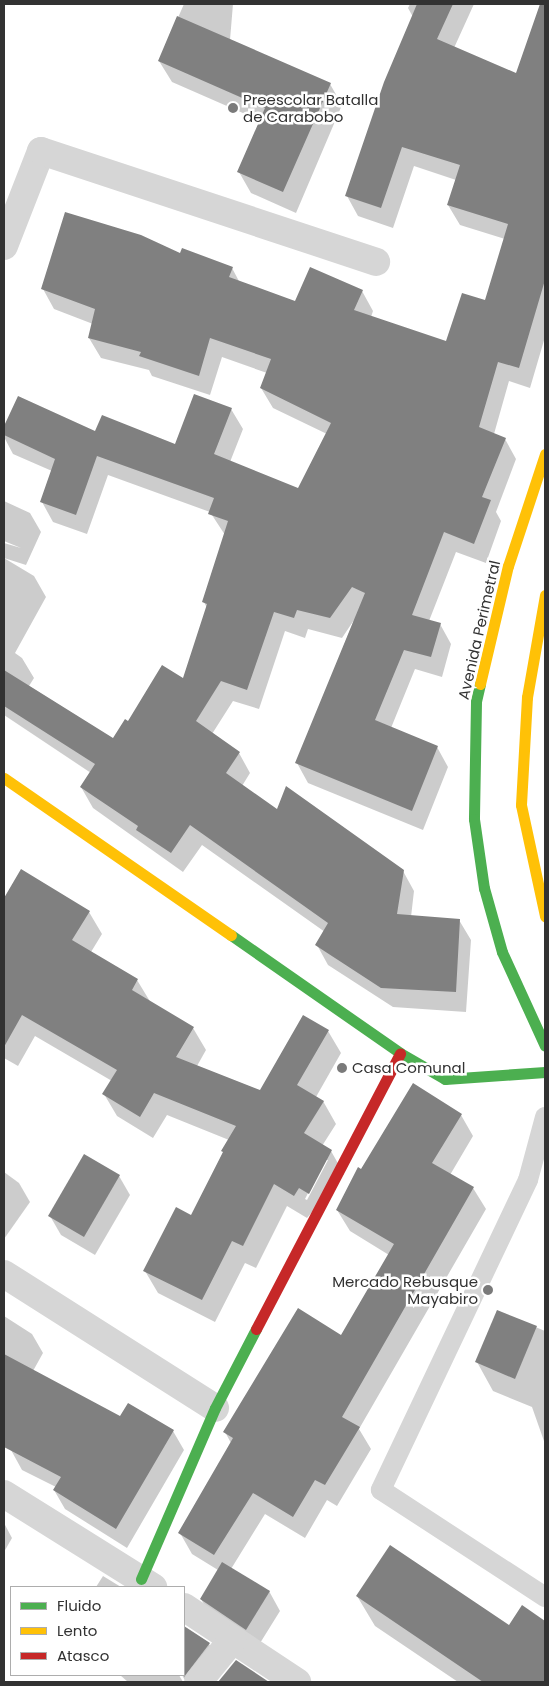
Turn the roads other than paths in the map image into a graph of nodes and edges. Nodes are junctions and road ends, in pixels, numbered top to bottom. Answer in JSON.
{"nodes":[{"id":1,"x":4,"y":246,"type":"edge"},
{"id":2,"x":376,"y":262,"type":"dead end"},
{"id":3,"x":545,"y":454,"type":"edge"},
{"id":4,"x":545,"y":595,"type":"edge"},
{"id":5,"x":4,"y":778,"type":"edge"},
{"id":6,"x":545,"y":916,"type":"edge"},
{"id":7,"x":545,"y":1046,"type":"edge"},
{"id":8,"x":400,"y":1053,"type":"junction"},
{"id":9,"x":545,"y":1072,"type":"edge"},
{"id":10,"x":545,"y":1117,"type":"edge"},
{"id":11,"x":4,"y":1274,"type":"edge"},
{"id":12,"x":215,"y":1408,"type":"junction"},
{"id":13,"x":4,"y":1494,"type":"edge"},
{"id":14,"x":147,"y":1583,"type":"edge"},
{"id":15,"x":545,"y":1597,"type":"edge"},
{"id":16,"x":185,"y":1608,"type":"edge"},
{"id":17,"x":233,"y":1639,"type":"junction"},
{"id":18,"x":198,"y":1682,"type":"edge"},
{"id":19,"x":297,"y":1682,"type":"edge"}],
"edges":[{"from":1,"to":2,"type":"street"},
{"from":3,"to":7,"type":"street","name":"Avenida Perimetral"},
{"from":4,"to":6,"type":"street"},
{"from":5,"to":8,"type":"street"},
{"from":8,"to":9,"type":"street"},
{"from":8,"to":12,"type":"street"},
{"from":10,"to":15,"type":"lane"},
{"from":11,"to":12,"type":"street"},
{"from":12,"to":14,"type":"street"},
{"from":13,"to":14,"type":"street"},
{"from":16,"to":17,"type":"street"},
{"from":17,"to":18,"type":"street"},
{"from":17,"to":19,"type":"street"}]}
